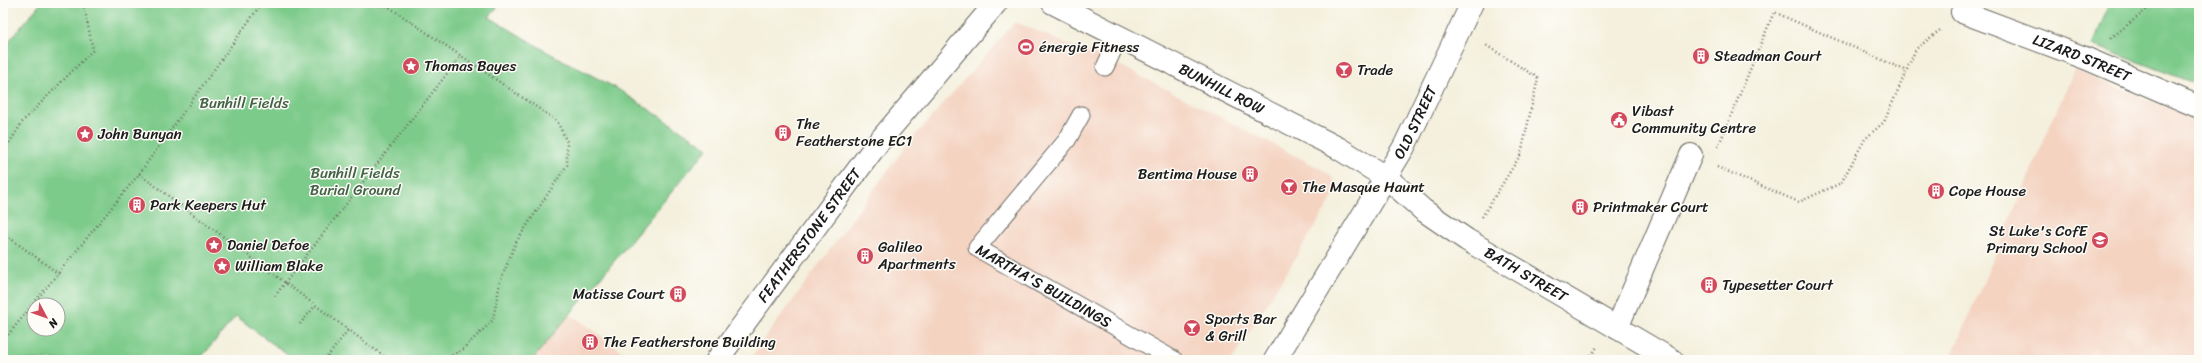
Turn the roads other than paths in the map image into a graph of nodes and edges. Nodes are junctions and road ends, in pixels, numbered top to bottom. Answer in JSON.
{"nodes":[{"id":1,"x":996,"y":3,"type":"edge"},
{"id":2,"x":1053,"y":3,"type":"edge"},
{"id":3,"x":1472,"y":3,"type":"edge"},
{"id":4,"x":1964,"y":7,"type":"edge"},
{"id":5,"x":1119,"y":37,"type":"junction"},
{"id":6,"x":1104,"y":67,"type":"dead end"},
{"id":7,"x":2199,"y":107,"type":"edge"},
{"id":8,"x":1081,"y":115,"type":"dead end"},
{"id":9,"x":1691,"y":155,"type":"road end"},
{"id":10,"x":1387,"y":178,"type":"junction"},
{"id":11,"x":1617,"y":328,"type":"junction"},
{"id":12,"x":717,"y":360,"type":"edge"},
{"id":13,"x":1174,"y":360,"type":"edge"},
{"id":14,"x":1275,"y":360,"type":"edge"},
{"id":15,"x":1672,"y":360,"type":"edge"}],
"edges":[{"from":1,"to":12,"type":"main road","name":"FEATHERSTONE STREET"},
{"from":2,"to":5,"type":"main road","name":"BUNHILL ROW"},
{"from":3,"to":10,"type":"main road","name":"OLD STREET"},
{"from":4,"to":7,"type":"main road","name":"LIZARD STREET"},
{"from":5,"to":6,"type":"lane"},
{"from":5,"to":10,"type":"main road","name":"BUNHILL ROW"},
{"from":8,"to":13,"type":"lane","name":"MARTHA'S BUILDINGS"},
{"from":9,"to":11,"type":"main road"},
{"from":10,"to":11,"type":"main road","name":"BATH STREET"},
{"from":10,"to":14,"type":"main road","name":"OLD STREET"},
{"from":11,"to":15,"type":"main road","name":"BATH STREET"}]}
